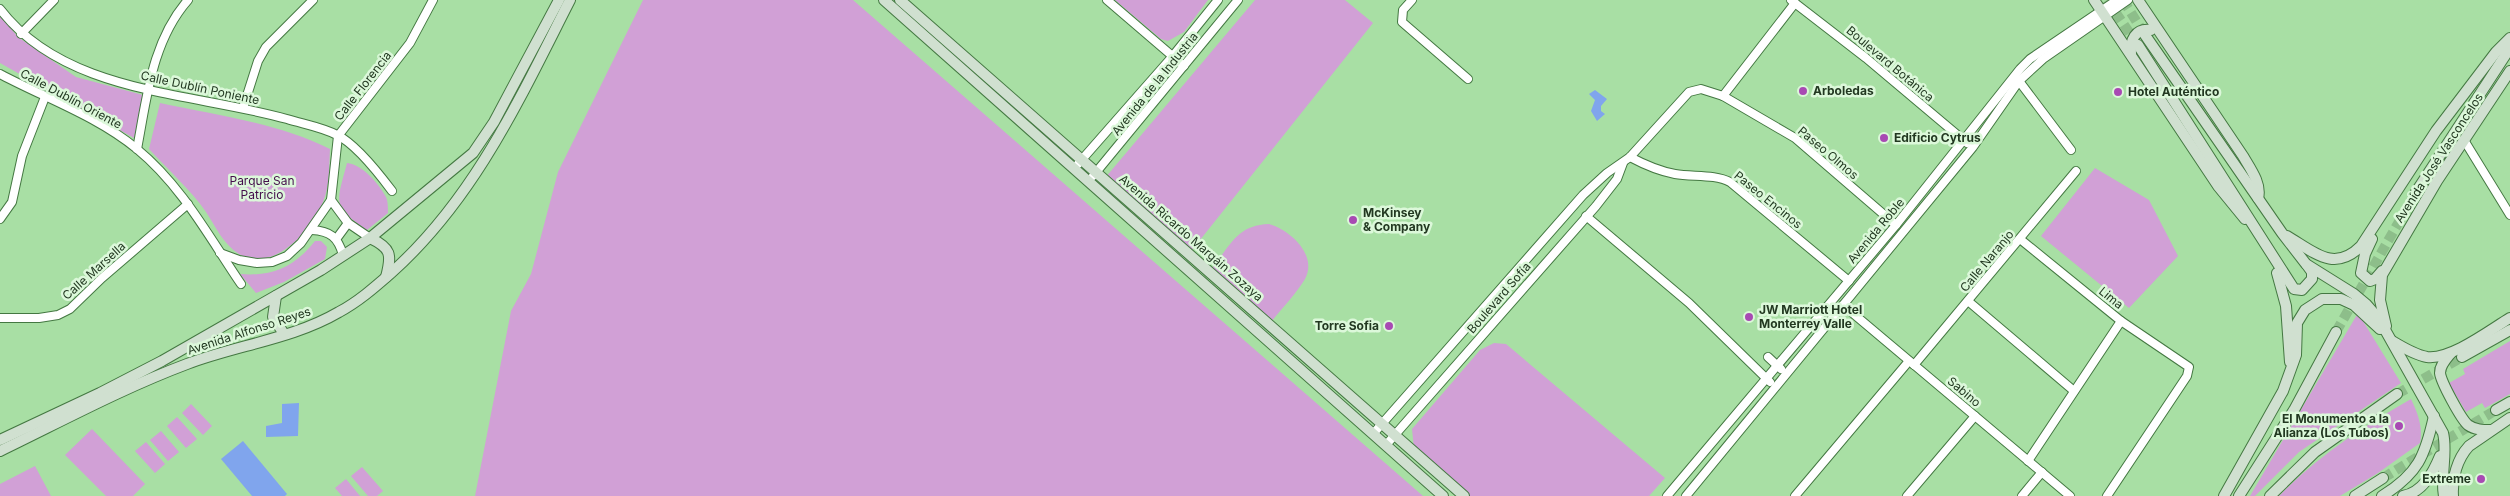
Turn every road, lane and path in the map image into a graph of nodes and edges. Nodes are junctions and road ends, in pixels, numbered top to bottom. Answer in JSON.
{"nodes":[{"id":1,"x":54,"y":0,"type":"edge"},
{"id":2,"x":188,"y":0,"type":"edge"},
{"id":3,"x":313,"y":0,"type":"edge"},
{"id":4,"x":433,"y":0,"type":"edge"},
{"id":5,"x":559,"y":0,"type":"edge"},
{"id":6,"x":570,"y":0,"type":"edge"},
{"id":7,"x":884,"y":0,"type":"edge"},
{"id":8,"x":900,"y":0,"type":"edge"},
{"id":9,"x":1107,"y":0,"type":"edge"},
{"id":10,"x":1218,"y":0,"type":"edge"},
{"id":11,"x":1238,"y":0,"type":"edge"},
{"id":12,"x":1412,"y":0,"type":"edge"},
{"id":13,"x":2094,"y":0,"type":"edge"},
{"id":14,"x":2117,"y":0,"type":"edge"},
{"id":15,"x":2128,"y":0,"type":"edge"},
{"id":16,"x":2138,"y":0,"type":"edge"},
{"id":17,"x":1793,"y":1,"type":"edge"},
{"id":18,"x":0,"y":9,"type":"edge"},
{"id":19,"x":2104,"y":14,"type":"junction"},
{"id":20,"x":2161,"y":33,"type":"junction"},
{"id":21,"x":21,"y":34,"type":"junction"},
{"id":22,"x":2145,"y":34,"type":"tunnel mouth"},
{"id":23,"x":2510,"y":38,"type":"edge"},
{"id":24,"x":2510,"y":48,"type":"edge"},
{"id":25,"x":2135,"y":49,"type":"junction"},
{"id":26,"x":1172,"y":57,"type":"junction"},
{"id":27,"x":1184,"y":66,"type":"junction"},
{"id":28,"x":2510,"y":71,"type":"edge"},
{"id":29,"x":0,"y":74,"type":"edge"},
{"id":30,"x":1468,"y":79,"type":"dead end"},
{"id":31,"x":2019,"y":81,"type":"junction"},
{"id":32,"x":148,"y":89,"type":"junction"},
{"id":33,"x":1713,"y":92,"type":"joint"},
{"id":34,"x":1723,"y":96,"type":"junction"},
{"id":35,"x":46,"y":97,"type":"junction"},
{"id":36,"x":243,"y":108,"type":"junction"},
{"id":37,"x":338,"y":136,"type":"junction"},
{"id":38,"x":2464,"y":140,"type":"junction"},
{"id":39,"x":1965,"y":141,"type":"junction"},
{"id":40,"x":1973,"y":147,"type":"junction"},
{"id":41,"x":137,"y":149,"type":"junction"},
{"id":42,"x":2071,"y":150,"type":"dead end"},
{"id":43,"x":1630,"y":158,"type":"junction"},
{"id":44,"x":1082,"y":159,"type":"junction"},
{"id":45,"x":1623,"y":163,"type":"junction"},
{"id":46,"x":1073,"y":169,"type":"junction"},
{"id":47,"x":2076,"y":170,"type":"dead end"},
{"id":48,"x":1097,"y":172,"type":"junction"},
{"id":49,"x":1088,"y":182,"type":"junction"},
{"id":50,"x":392,"y":192,"type":"dead end"},
{"id":51,"x":2416,"y":192,"type":"tunnel mouth"},
{"id":52,"x":2258,"y":198,"type":"junction"},
{"id":53,"x":331,"y":200,"type":"junction"},
{"id":54,"x":188,"y":204,"type":"junction"},
{"id":55,"x":2388,"y":205,"type":"junction"},
{"id":56,"x":2510,"y":215,"type":"edge"},
{"id":57,"x":1586,"y":216,"type":"junction"},
{"id":58,"x":0,"y":219,"type":"edge"},
{"id":59,"x":348,"y":223,"type":"junction"},
{"id":60,"x":1896,"y":225,"type":"junction"},
{"id":61,"x":312,"y":230,"type":"junction"},
{"id":62,"x":2282,"y":233,"type":"junction"},
{"id":63,"x":337,"y":238,"type":"junction"},
{"id":64,"x":370,"y":238,"type":"junction"},
{"id":65,"x":2020,"y":239,"type":"junction"},
{"id":66,"x":220,"y":254,"type":"junction"},
{"id":67,"x":343,"y":255,"type":"junction"},
{"id":68,"x":2271,"y":256,"type":"junction"},
{"id":69,"x":2390,"y":260,"type":"junction"},
{"id":70,"x":2306,"y":264,"type":"junction"},
{"id":71,"x":386,"y":276,"type":"junction"},
{"id":72,"x":1849,"y":281,"type":"junction"},
{"id":73,"x":241,"y":284,"type":"dead end"},
{"id":74,"x":276,"y":296,"type":"junction"},
{"id":75,"x":1968,"y":301,"type":"junction"},
{"id":76,"x":1843,"y":305,"type":"junction"},
{"id":77,"x":0,"y":318,"type":"edge"},
{"id":78,"x":2510,"y":318,"type":"edge"},
{"id":79,"x":2121,"y":321,"type":"junction"},
{"id":80,"x":2510,"y":330,"type":"edge"},
{"id":81,"x":2336,"y":332,"type":"tunnel mouth"},
{"id":82,"x":284,"y":334,"type":"junction"},
{"id":83,"x":2391,"y":338,"type":"junction"},
{"id":84,"x":2452,"y":352,"type":"junction"},
{"id":85,"x":1768,"y":357,"type":"dead end"},
{"id":86,"x":2462,"y":357,"type":"tunnel mouth"},
{"id":87,"x":1912,"y":363,"type":"junction"},
{"id":88,"x":1777,"y":365,"type":"junction"},
{"id":89,"x":2291,"y":370,"type":"junction"},
{"id":90,"x":1786,"y":373,"type":"junction"},
{"id":91,"x":1766,"y":378,"type":"junction"},
{"id":92,"x":1776,"y":386,"type":"junction"},
{"id":93,"x":2074,"y":392,"type":"junction"},
{"id":94,"x":2397,"y":394,"type":"tunnel mouth"},
{"id":95,"x":2510,"y":402,"type":"edge"},
{"id":96,"x":2496,"y":410,"type":"tunnel mouth"},
{"id":97,"x":1975,"y":416,"type":"junction"},
{"id":98,"x":2434,"y":416,"type":"junction"},
{"id":99,"x":2510,"y":418,"type":"edge"},
{"id":100,"x":1383,"y":423,"type":"junction"},
{"id":101,"x":2491,"y":430,"type":"junction"},
{"id":102,"x":1373,"y":434,"type":"junction"},
{"id":103,"x":1396,"y":434,"type":"junction"},
{"id":104,"x":0,"y":440,"type":"edge"},
{"id":105,"x":1386,"y":445,"type":"junction"},
{"id":106,"x":2444,"y":446,"type":"junction"},
{"id":107,"x":0,"y":451,"type":"edge"},
{"id":108,"x":2028,"y":461,"type":"junction"},
{"id":109,"x":2042,"y":472,"type":"junction"},
{"id":110,"x":2383,"y":478,"type":"tunnel mouth"},
{"id":111,"x":1443,"y":496,"type":"edge"},
{"id":112,"x":1464,"y":496,"type":"edge"},
{"id":113,"x":1667,"y":496,"type":"edge"},
{"id":114,"x":1686,"y":496,"type":"edge"},
{"id":115,"x":1796,"y":496,"type":"edge"},
{"id":116,"x":1907,"y":496,"type":"edge"},
{"id":117,"x":2022,"y":496,"type":"edge"},
{"id":118,"x":2070,"y":496,"type":"edge"},
{"id":119,"x":2107,"y":496,"type":"edge"},
{"id":120,"x":2224,"y":496,"type":"edge"},
{"id":121,"x":2239,"y":496,"type":"edge"},
{"id":122,"x":2270,"y":496,"type":"edge"},
{"id":123,"x":2354,"y":496,"type":"edge"},
{"id":124,"x":2382,"y":496,"type":"edge"},
{"id":125,"x":2403,"y":496,"type":"edge"},
{"id":126,"x":2444,"y":496,"type":"edge"},
{"id":127,"x":2453,"y":496,"type":"edge"}],
"edges":[{"from":1,"to":21,"type":"street"},
{"from":2,"to":32,"type":"street"},
{"from":3,"to":36,"type":"street"},
{"from":4,"to":37,"type":"street","name":"Calle Florencia"},
{"from":5,"to":64,"type":"main road","name":"Avenida Alfonso Reyes"},
{"from":6,"to":71,"type":"main road","name":"Avenida Alfonso Reyes"},
{"from":7,"to":46,"type":"main road","name":"Avenida Ricardo Margáin Zozaya"},
{"from":8,"to":44,"type":"main road","name":"Avenida Ricardo Margáin Zozaya"},
{"from":9,"to":26,"type":"street"},
{"from":10,"to":26,"type":"street","name":"Avenida de la Industria"},
{"from":11,"to":27,"type":"street","name":"Avenida de la Industria"},
{"from":12,"to":30,"type":"street"},
{"from":13,"to":19,"type":"main road"},
{"from":14,"to":19,"type":"street","name":"Avenida Roble"},
{"from":15,"to":19,"type":"street","name":"Avenida Roble"},
{"from":16,"to":20,"type":"main road"},
{"from":17,"to":34,"type":"street"},
{"from":17,"to":39,"type":"street","name":"Boulevard Botánica"},
{"from":18,"to":21,"type":"street","name":"Calle Dublín Poniente"},
{"from":19,"to":25,"type":"main road"},
{"from":19,"to":31,"type":"street","name":"Avenida Roble"},
{"from":19,"to":39,"type":"street","name":"Avenida Roble"},
{"from":20,"to":25,"type":"main road"},
{"from":20,"to":52,"type":"main road"},
{"from":21,"to":32,"type":"street","name":"Calle Dublín Poniente"},
{"from":22,"to":52,"type":"main road"},
{"from":23,"to":55,"type":"main road"},
{"from":24,"to":51,"type":"main road","name":"Avenida José Vasconcelos"},
{"from":25,"to":68,"type":"main road"},
{"from":26,"to":27,"type":"street"},
{"from":26,"to":44,"type":"street","name":"Avenida de la Industria"},
{"from":27,"to":48,"type":"street","name":"Avenida de la Industria"},
{"from":28,"to":38,"type":"main road","name":"Avenida José Vasconcelos"},
{"from":29,"to":35,"type":"street","name":"Calle Dublín Oriente"},
{"from":31,"to":40,"type":"street","name":"Avenida Roble"},
{"from":31,"to":42,"type":"street"},
{"from":32,"to":36,"type":"street","name":"Calle Dublín Poniente"},
{"from":32,"to":41,"type":"street"},
{"from":33,"to":34,"type":"street","name":"Paseo Olmos"},
{"from":33,"to":43,"type":"street","name":"Boulevard Sofía"},
{"from":34,"to":60,"type":"street","name":"Paseo Olmos"},
{"from":35,"to":41,"type":"street","name":"Calle Dublín Oriente"},
{"from":35,"to":58,"type":"street"},
{"from":36,"to":37,"type":"street","name":"Calle Dublín Poniente"},
{"from":37,"to":50,"type":"street","name":"Calle Dublín Poniente"},
{"from":37,"to":53,"type":"street","name":"Calle Florencia"},
{"from":38,"to":56,"type":"street"},
{"from":38,"to":69,"type":"main road","name":"Avenida José Vasconcelos"},
{"from":39,"to":40,"type":"street","name":"Boulevard Botánica"},
{"from":39,"to":60,"type":"street","name":"Avenida Roble"},
{"from":40,"to":76,"type":"street","name":"Avenida Roble"},
{"from":41,"to":54,"type":"street","name":"Calle Dublín Oriente"},
{"from":43,"to":45,"type":"street","name":"Boulevard Sofía"},
{"from":43,"to":72,"type":"street","name":"Paseo Encinos"},
{"from":44,"to":46,"type":"street","name":"Avenida de la Industria"},
{"from":44,"to":48,"type":"main road","name":"Avenida Ricardo Margáin Zozaya"},
{"from":45,"to":57,"type":"street","name":"Boulevard Sofía"},
{"from":45,"to":100,"type":"street","name":"Boulevard Sofía"},
{"from":46,"to":49,"type":"main road","name":"Avenida Ricardo Margáin Zozaya"},
{"from":47,"to":65,"type":"street","name":"Calle Naranjo"},
{"from":48,"to":49,"type":"street","name":"Avenida de la Industria"},
{"from":48,"to":100,"type":"main road","name":"Avenida Ricardo Margáin Zozaya"},
{"from":49,"to":102,"type":"main road","name":"Avenida Ricardo Margáin Zozaya"},
{"from":52,"to":62,"type":"main road"},
{"from":53,"to":59,"type":"street"},
{"from":53,"to":61,"type":"street","name":"Calle Florencia"},
{"from":54,"to":66,"type":"street","name":"Calle Dublín Oriente"},
{"from":54,"to":77,"type":"street","name":"Calle Marsella"},
{"from":55,"to":62,"type":"main road"},
{"from":55,"to":69,"type":"main road"},
{"from":57,"to":91,"type":"street"},
{"from":57,"to":103,"type":"street","name":"Boulevard Sofía"},
{"from":59,"to":63,"type":"street"},
{"from":59,"to":64,"type":"street"},
{"from":60,"to":72,"type":"street","name":"Avenida Roble"},
{"from":61,"to":63,"type":"street"},
{"from":61,"to":66,"type":"street","name":"Calle Florencia"},
{"from":62,"to":70,"type":"main road"},
{"from":63,"to":67,"type":"street"},
{"from":64,"to":67,"type":"main road","name":"Avenida Alfonso Reyes"},
{"from":64,"to":71,"type":"main road"},
{"from":65,"to":75,"type":"street","name":"Calle Naranjo"},
{"from":65,"to":79,"type":"street","name":"Lima"},
{"from":66,"to":73,"type":"street","name":"Calle Dublín Oriente"},
{"from":67,"to":74,"type":"main road","name":"Avenida Alfonso Reyes"},
{"from":68,"to":70,"type":"main road"},
{"from":68,"to":89,"type":"main road"},
{"from":69,"to":83,"type":"main road"},
{"from":70,"to":83,"type":"main road"},
{"from":71,"to":82,"type":"main road","name":"Avenida Alfonso Reyes"},
{"from":72,"to":88,"type":"street","name":"Avenida Roble"},
{"from":74,"to":82,"type":"main road"},
{"from":74,"to":104,"type":"main road","name":"Avenida Alfonso Reyes"},
{"from":75,"to":87,"type":"street","name":"Calle Naranjo"},
{"from":75,"to":93,"type":"street"},
{"from":76,"to":87,"type":"street","name":"Sabino"},
{"from":76,"to":90,"type":"street","name":"Avenida Roble"},
{"from":78,"to":84,"type":"main road"},
{"from":79,"to":93,"type":"street"},
{"from":79,"to":119,"type":"street","name":"Lima"},
{"from":80,"to":86,"type":"main road"},
{"from":81,"to":121,"type":"main road"},
{"from":82,"to":107,"type":"main road","name":"Avenida Alfonso Reyes"},
{"from":83,"to":84,"type":"main road"},
{"from":83,"to":89,"type":"main road"},
{"from":83,"to":98,"type":"main road"},
{"from":84,"to":101,"type":"main road"},
{"from":85,"to":88,"type":"street"},
{"from":87,"to":97,"type":"street","name":"Sabino"},
{"from":87,"to":115,"type":"street","name":"Calle Naranjo"},
{"from":88,"to":90,"type":"street"},
{"from":88,"to":91,"type":"street","name":"Avenida Roble"},
{"from":89,"to":120,"type":"main road"},
{"from":90,"to":92,"type":"street","name":"Avenida Roble"},
{"from":91,"to":92,"type":"street"},
{"from":91,"to":113,"type":"street","name":"Avenida Roble"},
{"from":92,"to":114,"type":"street","name":"Avenida Roble"},
{"from":93,"to":108,"type":"street"},
{"from":94,"to":122,"type":"main road"},
{"from":95,"to":96,"type":"main road"},
{"from":97,"to":108,"type":"street","name":"Sabino"},
{"from":97,"to":116,"type":"street"},
{"from":98,"to":106,"type":"main road"},
{"from":98,"to":124,"type":"main road"},
{"from":99,"to":101,"type":"main road"},
{"from":100,"to":102,"type":"street","name":"Boulevard Sofía"},
{"from":100,"to":103,"type":"main road","name":"Avenida Ricardo Margáin Zozaya"},
{"from":101,"to":127,"type":"main road"},
{"from":102,"to":105,"type":"main road","name":"Avenida Ricardo Margáin Zozaya"},
{"from":103,"to":105,"type":"street","name":"Boulevard Sofía"},
{"from":103,"to":112,"type":"main road","name":"Avenida Ricardo Margáin Zozaya"},
{"from":105,"to":111,"type":"main road","name":"Avenida Ricardo Margáin Zozaya"},
{"from":106,"to":125,"type":"main road"},
{"from":106,"to":126,"type":"main road"},
{"from":108,"to":109,"type":"street","name":"Sabino"},
{"from":109,"to":117,"type":"street"},
{"from":109,"to":118,"type":"street","name":"Sabino"},
{"from":110,"to":123,"type":"main road"}]}
